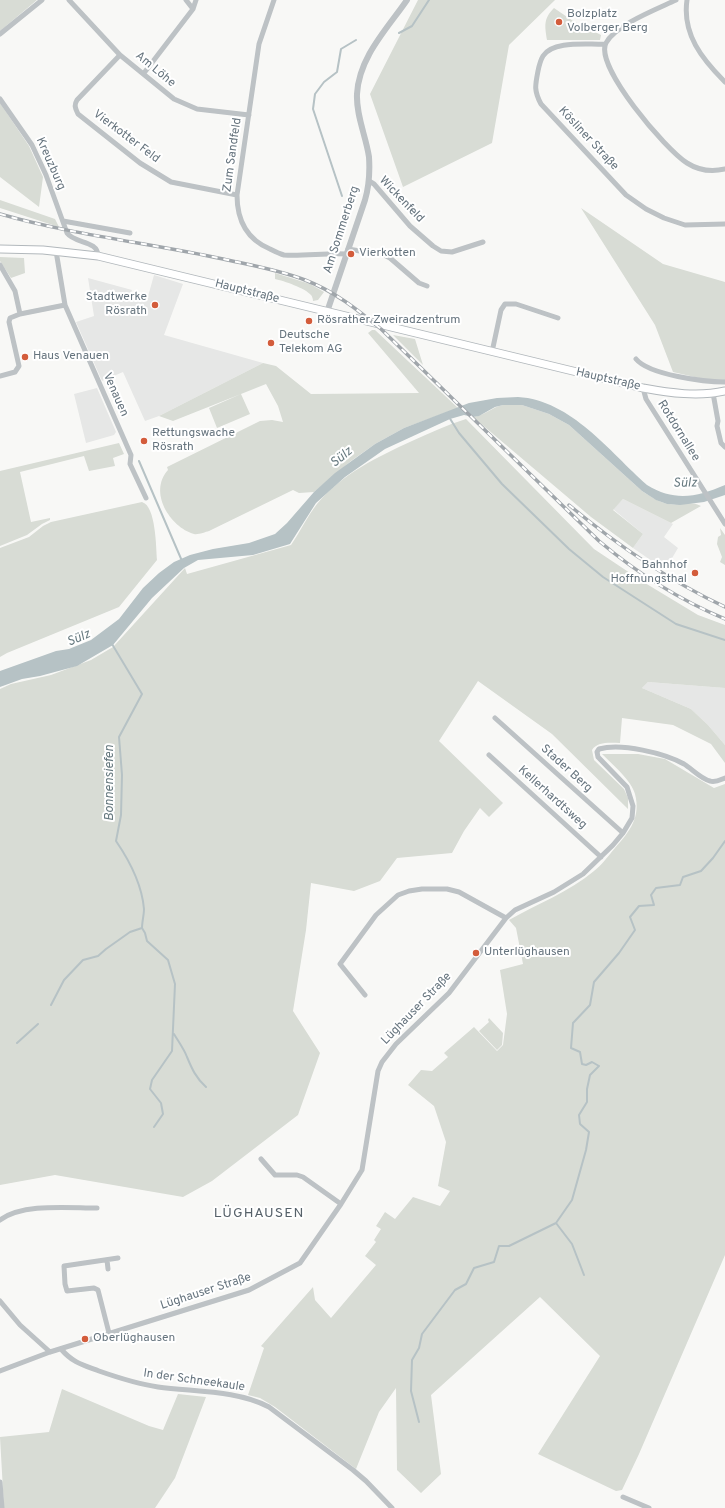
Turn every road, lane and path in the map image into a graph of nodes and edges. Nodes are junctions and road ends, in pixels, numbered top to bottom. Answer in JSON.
{"nodes":[{"id":1,"x":42,"y":0,"type":"edge"},
{"id":2,"x":68,"y":0,"type":"edge"},
{"id":3,"x":186,"y":0,"type":"edge"},
{"id":4,"x":196,"y":0,"type":"edge"},
{"id":5,"x":274,"y":0,"type":"edge"},
{"id":6,"x":406,"y":0,"type":"edge"},
{"id":7,"x":676,"y":0,"type":"edge"},
{"id":8,"x":687,"y":0,"type":"edge"},
{"id":9,"x":193,"y":9,"type":"junction"},
{"id":10,"x":0,"y":34,"type":"edge"},
{"id":11,"x":605,"y":44,"type":"junction"},
{"id":12,"x":120,"y":55,"type":"junction"},
{"id":13,"x":144,"y":73,"type":"junction"},
{"id":14,"x":725,"y":82,"type":"edge"},
{"id":15,"x":0,"y":99,"type":"edge"},
{"id":16,"x":249,"y":115,"type":"junction"},
{"id":17,"x":725,"y":169,"type":"edge"},
{"id":18,"x":369,"y":182,"type":"junction"},
{"id":19,"x":237,"y":195,"type":"junction"},
{"id":20,"x":62,"y":221,"type":"junction"},
{"id":21,"x":725,"y":224,"type":"edge"},
{"id":22,"x":130,"y":233,"type":"dead end"},
{"id":23,"x":482,"y":242,"type":"dead end"},
{"id":24,"x":0,"y":249,"type":"edge"},
{"id":25,"x":56,"y":251,"type":"junction"},
{"id":26,"x":347,"y":251,"type":"junction"},
{"id":27,"x":98,"y":256,"type":"junction"},
{"id":28,"x":0,"y":265,"type":"edge"},
{"id":29,"x":428,"y":286,"type":"dead end"},
{"id":30,"x":65,"y":305,"type":"junction"},
{"id":31,"x":326,"y":312,"type":"junction"},
{"id":32,"x":20,"y":314,"type":"junction"},
{"id":33,"x":558,"y":318,"type":"dead end"},
{"id":34,"x":492,"y":352,"type":"junction"},
{"id":35,"x":636,"y":359,"type":"dead end"},
{"id":36,"x":0,"y":376,"type":"edge"},
{"id":37,"x":725,"y":382,"type":"edge"},
{"id":38,"x":643,"y":388,"type":"junction"},
{"id":39,"x":725,"y":391,"type":"edge"},
{"id":40,"x":714,"y":393,"type":"junction"},
{"id":41,"x":725,"y":446,"type":"edge"},
{"id":42,"x":146,"y":498,"type":"dead end"},
{"id":43,"x":725,"y":524,"type":"edge"},
{"id":44,"x":495,"y":718,"type":"dead end"},
{"id":45,"x":489,"y":755,"type":"dead end"},
{"id":46,"x":725,"y":778,"type":"edge"},
{"id":47,"x":623,"y":834,"type":"junction"},
{"id":48,"x":601,"y":857,"type":"junction"},
{"id":49,"x":506,"y":918,"type":"junction"},
{"id":50,"x":365,"y":995,"type":"dead end"},
{"id":51,"x":261,"y":1159,"type":"dead end"},
{"id":52,"x":341,"y":1204,"type":"junction"},
{"id":53,"x":96,"y":1208,"type":"dead end"},
{"id":54,"x":0,"y":1220,"type":"edge"},
{"id":55,"x":118,"y":1258,"type":"dead end"},
{"id":56,"x":107,"y":1260,"type":"junction"},
{"id":57,"x":108,"y":1269,"type":"dead end"},
{"id":58,"x":0,"y":1301,"type":"edge"},
{"id":59,"x":109,"y":1333,"type":"junction"},
{"id":60,"x":61,"y":1349,"type":"junction"},
{"id":61,"x":50,"y":1352,"type":"junction"},
{"id":62,"x":0,"y":1371,"type":"edge"},
{"id":63,"x":0,"y":1482,"type":"edge"},
{"id":64,"x":623,"y":1496,"type":"dead end"},
{"id":65,"x":2,"y":1508,"type":"edge"},
{"id":66,"x":392,"y":1508,"type":"edge"},
{"id":67,"x":649,"y":1508,"type":"edge"}],
"edges":[{"from":1,"to":10,"type":"street"},
{"from":2,"to":12,"type":"street","name":"Am Löhe"},
{"from":3,"to":9,"type":"street"},
{"from":4,"to":9,"type":"street"},
{"from":5,"to":16,"type":"street","name":"Zum Sandfeld"},
{"from":6,"to":18,"type":"street","name":"Am Sommerberg"},
{"from":7,"to":11,"type":"street"},
{"from":8,"to":14,"type":"street"},
{"from":9,"to":13,"type":"street"},
{"from":11,"to":17,"type":"street"},
{"from":11,"to":21,"type":"street","name":"Kösliner Straße"},
{"from":12,"to":13,"type":"street","name":"Am Löhe"},
{"from":12,"to":19,"type":"street","name":"Vierkotter Feld"},
{"from":13,"to":16,"type":"street","name":"Am Löhe"},
{"from":15,"to":20,"type":"street","name":"Kreuzburg"},
{"from":16,"to":19,"type":"street","name":"Zum Sandfeld"},
{"from":18,"to":23,"type":"street","name":"Wickenfeld"},
{"from":18,"to":26,"type":"street","name":"Am Sommerberg"},
{"from":19,"to":26,"type":"street","name":"Zum Sandfeld"},
{"from":20,"to":22,"type":"street"},
{"from":20,"to":27,"type":"street","name":"Kreuzburg"},
{"from":24,"to":25,"type":"main road","name":"Hauptstraße"},
{"from":25,"to":27,"type":"main road","name":"Hauptstraße"},
{"from":25,"to":30,"type":"street","name":"Venauen"},
{"from":26,"to":29,"type":"street"},
{"from":26,"to":31,"type":"street","name":"Am Sommerberg"},
{"from":27,"to":31,"type":"main road","name":"Hauptstraße"},
{"from":28,"to":32,"type":"street"},
{"from":30,"to":32,"type":"street"},
{"from":30,"to":42,"type":"street","name":"Venauen"},
{"from":31,"to":34,"type":"main road","name":"Hauptstraße"},
{"from":32,"to":36,"type":"street"},
{"from":33,"to":34,"type":"street"},
{"from":34,"to":38,"type":"main road","name":"Hauptstraße"},
{"from":35,"to":37,"type":"street"},
{"from":38,"to":40,"type":"main road","name":"Hauptstraße"},
{"from":38,"to":43,"type":"street","name":"Rotdornallee"},
{"from":39,"to":40,"type":"main road","name":"Hauptstraße"},
{"from":40,"to":41,"type":"street"},
{"from":44,"to":47,"type":"street","name":"Stader Berg"},
{"from":45,"to":48,"type":"street","name":"Kellerhardtsweg"},
{"from":46,"to":47,"type":"street","name":"Lüghauser Straße"},
{"from":47,"to":48,"type":"street","name":"Lüghauser Straße"},
{"from":48,"to":49,"type":"street","name":"Lüghauser Straße"},
{"from":49,"to":50,"type":"street"},
{"from":49,"to":52,"type":"street","name":"Lüghauser Straße"},
{"from":51,"to":52,"type":"street"},
{"from":52,"to":59,"type":"street","name":"Lüghauser Straße"},
{"from":53,"to":54,"type":"street"},
{"from":55,"to":56,"type":"street"},
{"from":56,"to":57,"type":"street"},
{"from":56,"to":59,"type":"street"},
{"from":58,"to":61,"type":"street"},
{"from":59,"to":60,"type":"street","name":"Lüghauser Straße"},
{"from":60,"to":61,"type":"street","name":"Lüghauser Straße"},
{"from":60,"to":66,"type":"street","name":"In der Schneekaule"},
{"from":61,"to":62,"type":"street","name":"Lüghauser Straße"},
{"from":63,"to":65,"type":"street"},
{"from":64,"to":67,"type":"street"}]}
